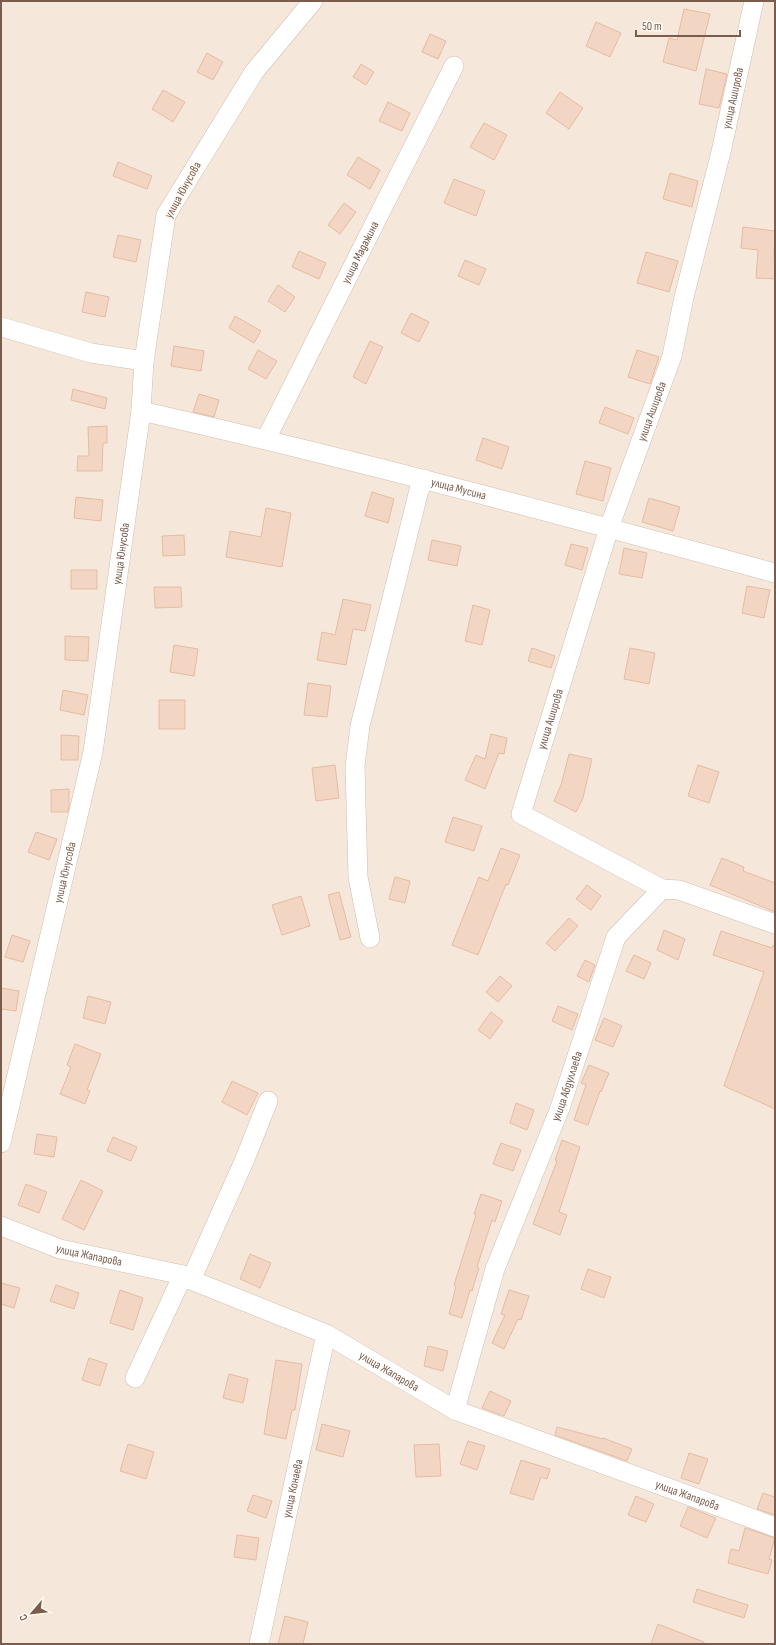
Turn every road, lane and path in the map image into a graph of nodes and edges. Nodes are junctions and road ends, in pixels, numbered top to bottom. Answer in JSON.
{"nodes":[{"id":1,"x":313,"y":1,"type":"edge"},
{"id":2,"x":754,"y":1,"type":"edge"},
{"id":3,"x":454,"y":66,"type":"dead end"},
{"id":4,"x":1,"y":327,"type":"edge"},
{"id":5,"x":144,"y":361,"type":"junction"},
{"id":6,"x":141,"y":411,"type":"junction"},
{"id":7,"x":266,"y":439,"type":"junction"},
{"id":8,"x":424,"y":479,"type":"junction"},
{"id":9,"x":609,"y":528,"type":"junction"},
{"id":10,"x":775,"y":573,"type":"edge"},
{"id":11,"x":662,"y":889,"type":"junction"},
{"id":12,"x":775,"y":924,"type":"edge"},
{"id":13,"x":370,"y":938,"type":"dead end"},
{"id":14,"x":268,"y":1101,"type":"dead end"},
{"id":15,"x":1,"y":1143,"type":"edge"},
{"id":16,"x":1,"y":1226,"type":"edge"},
{"id":17,"x":187,"y":1277,"type":"junction"},
{"id":18,"x":326,"y":1334,"type":"junction"},
{"id":19,"x":135,"y":1378,"type":"dead end"},
{"id":20,"x":456,"y":1410,"type":"junction"},
{"id":21,"x":775,"y":1528,"type":"edge"},
{"id":22,"x":259,"y":1644,"type":"edge"}],
"edges":[{"from":1,"to":5,"type":"street","name":"улица Юнусова"},
{"from":2,"to":9,"type":"street","name":"улица Аширова"},
{"from":3,"to":7,"type":"street","name":"улица Мадажина"},
{"from":4,"to":5,"type":"street"},
{"from":5,"to":6,"type":"street","name":"улица Юнусова"},
{"from":6,"to":7,"type":"street","name":"улица Мусина"},
{"from":6,"to":15,"type":"street","name":"улица Юнусова"},
{"from":7,"to":8,"type":"street","name":"улица Мусина"},
{"from":8,"to":9,"type":"street","name":"улица Мусина"},
{"from":8,"to":13,"type":"street"},
{"from":9,"to":10,"type":"street","name":"улица Мусина"},
{"from":9,"to":11,"type":"street","name":"улица Аширова"},
{"from":11,"to":12,"type":"street"},
{"from":11,"to":20,"type":"street","name":"улица Абдуллаева"},
{"from":14,"to":17,"type":"street"},
{"from":16,"to":17,"type":"street","name":"улица Жапарова"},
{"from":17,"to":18,"type":"street","name":"улица Жапарова"},
{"from":17,"to":19,"type":"street"},
{"from":18,"to":20,"type":"street","name":"улица Жапарова"},
{"from":18,"to":22,"type":"street","name":"улица Конаева"},
{"from":20,"to":21,"type":"street","name":"улица Жапарова"}]}
